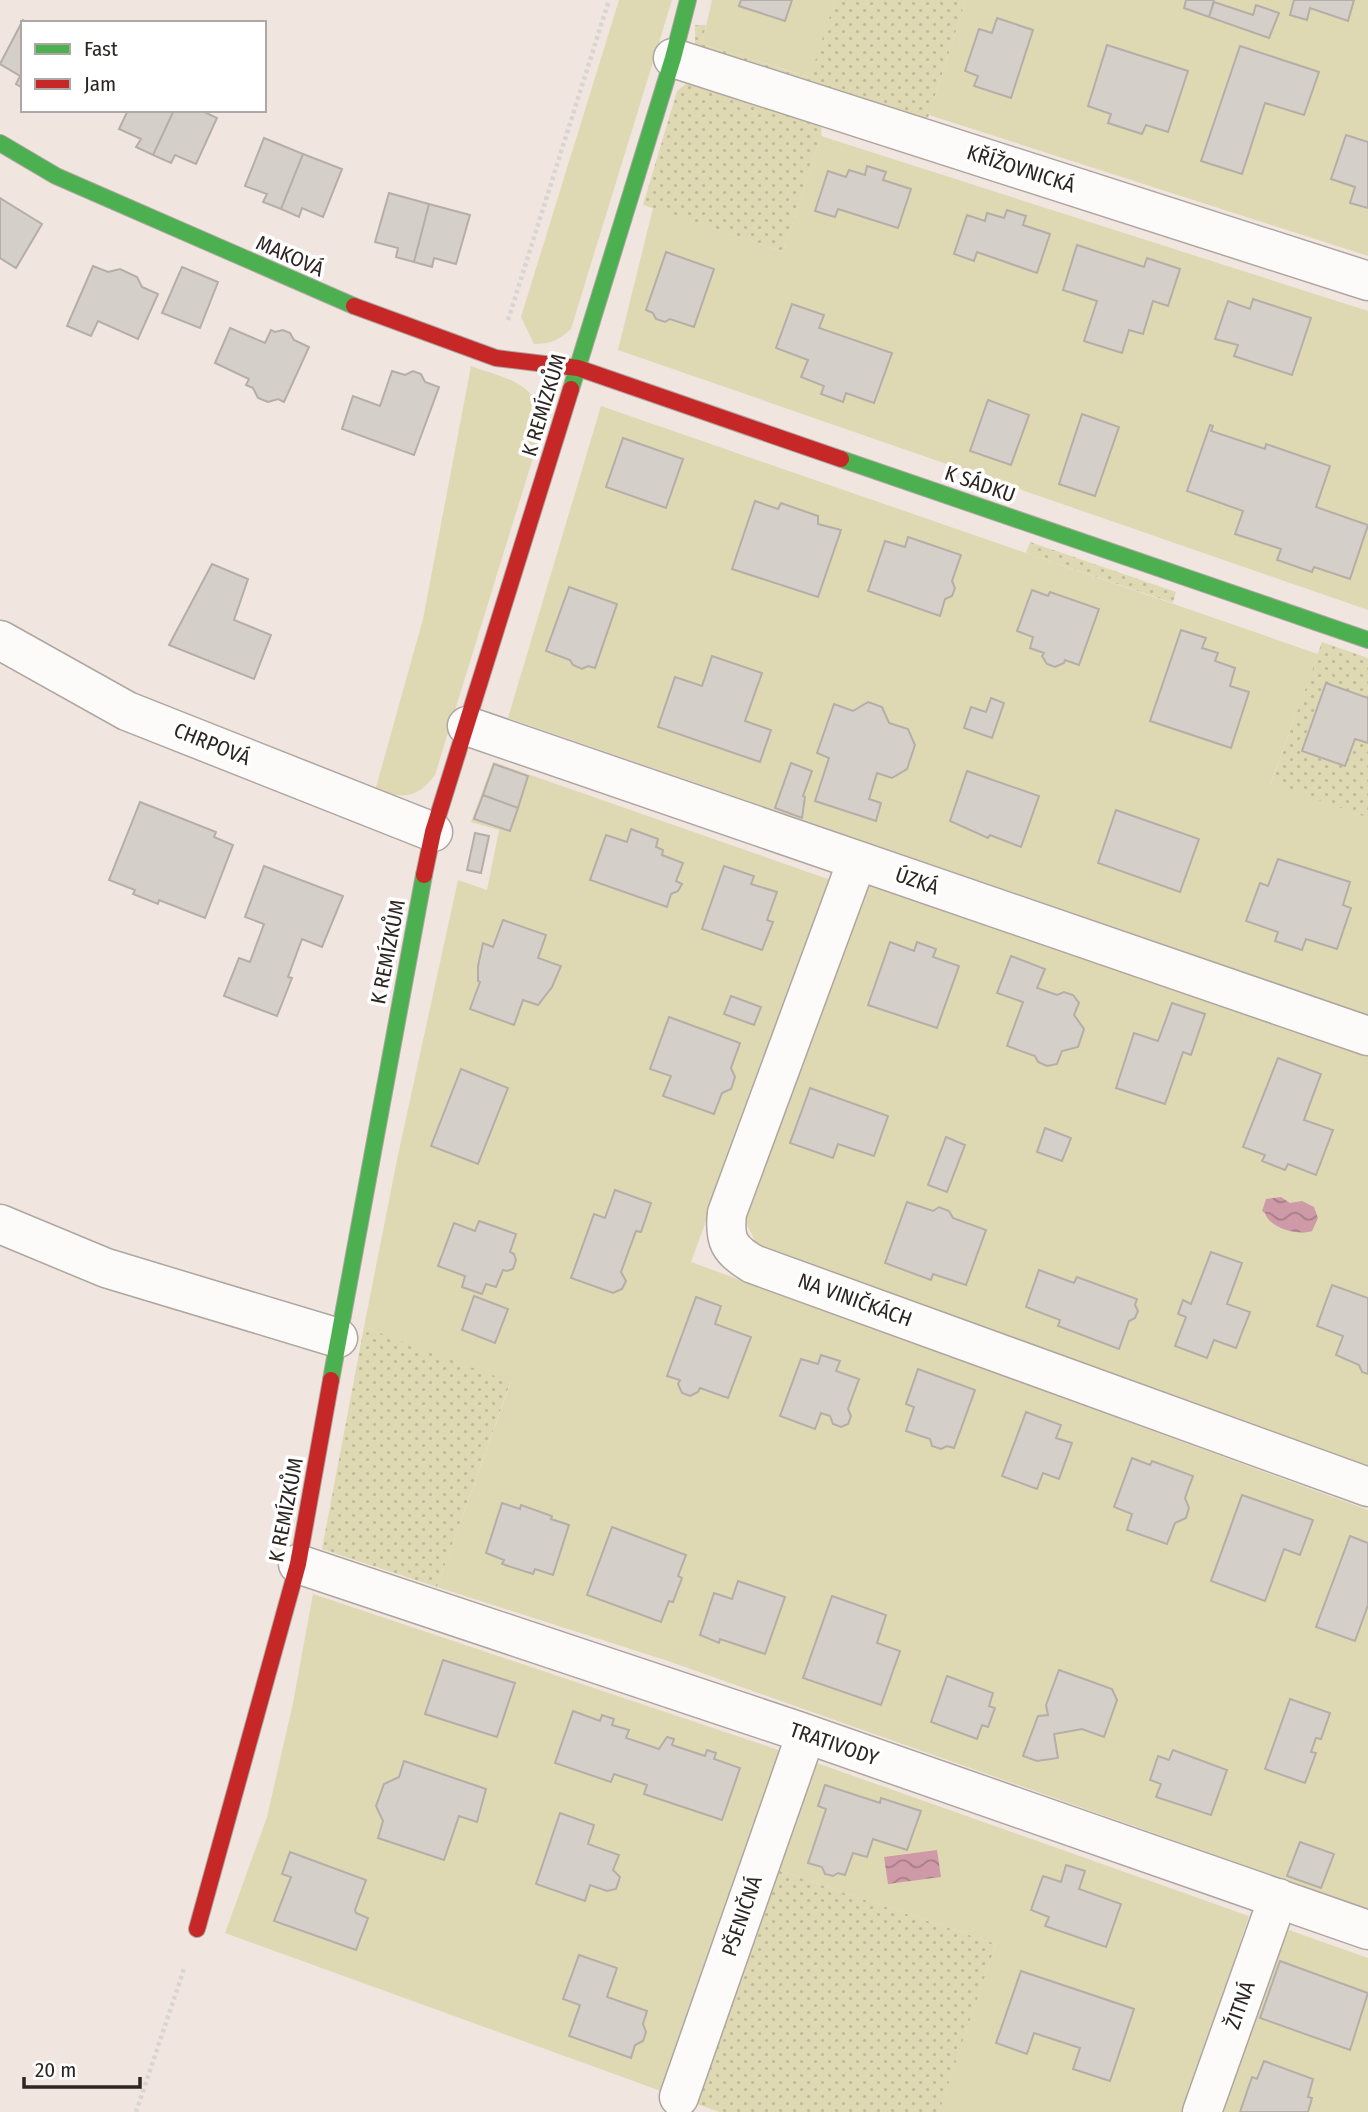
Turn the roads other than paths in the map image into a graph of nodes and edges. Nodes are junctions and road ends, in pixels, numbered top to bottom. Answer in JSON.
{"nodes":[{"id":1,"x":688,"y":0,"type":"edge"},
{"id":2,"x":673,"y":58,"type":"junction"},
{"id":3,"x":0,"y":143,"type":"edge"},
{"id":4,"x":1368,"y":281,"type":"edge"},
{"id":5,"x":578,"y":368,"type":"junction"},
{"id":6,"x":0,"y":640,"type":"edge"},
{"id":7,"x":1368,"y":640,"type":"edge"},
{"id":8,"x":467,"y":726,"type":"junction"},
{"id":9,"x":433,"y":832,"type":"junction"},
{"id":10,"x":857,"y":861,"type":"junction"},
{"id":11,"x":1368,"y":1036,"type":"edge"},
{"id":12,"x":0,"y":1224,"type":"edge"},
{"id":13,"x":338,"y":1339,"type":"junction"},
{"id":14,"x":1368,"y":1487,"type":"edge"},
{"id":15,"x":298,"y":1564,"type":"junction"},
{"id":16,"x":806,"y":1734,"type":"junction"},
{"id":17,"x":1278,"y":1898,"type":"junction"},
{"id":18,"x":197,"y":1929,"type":"road end"},
{"id":19,"x":1368,"y":1930,"type":"edge"},
{"id":20,"x":679,"y":2097,"type":"dead end"},
{"id":21,"x":1202,"y":2112,"type":"edge"}],
"edges":[{"from":1,"to":2,"type":"street","name":"K REMÍZKŮM"},
{"from":2,"to":4,"type":"street","name":"KŘÍŽOVNICKÁ"},
{"from":2,"to":5,"type":"street","name":"K REMÍZKŮM"},
{"from":3,"to":5,"type":"street","name":"MAKOVÁ"},
{"from":5,"to":7,"type":"street","name":"K SÁDKU"},
{"from":5,"to":8,"type":"street","name":"K REMÍZKŮM"},
{"from":6,"to":9,"type":"street","name":"CHRPOVÁ"},
{"from":8,"to":9,"type":"street","name":"K REMÍZKŮM"},
{"from":8,"to":10,"type":"street","name":"ÚZKÁ"},
{"from":9,"to":13,"type":"street","name":"K REMÍZKŮM"},
{"from":10,"to":11,"type":"street","name":"ÚZKÁ"},
{"from":10,"to":14,"type":"street","name":"NA VINIČKÁCH"},
{"from":12,"to":13,"type":"street"},
{"from":13,"to":15,"type":"street","name":"K REMÍZKŮM"},
{"from":15,"to":16,"type":"street","name":"TRATIVODY"},
{"from":15,"to":18,"type":"street","name":"K REMÍZKŮM"},
{"from":16,"to":17,"type":"street","name":"TRATIVODY"},
{"from":16,"to":20,"type":"street","name":"PŠENIČNÁ"},
{"from":17,"to":19,"type":"street","name":"TRATIVODY"},
{"from":17,"to":21,"type":"street","name":"ŽITNÁ"}]}
